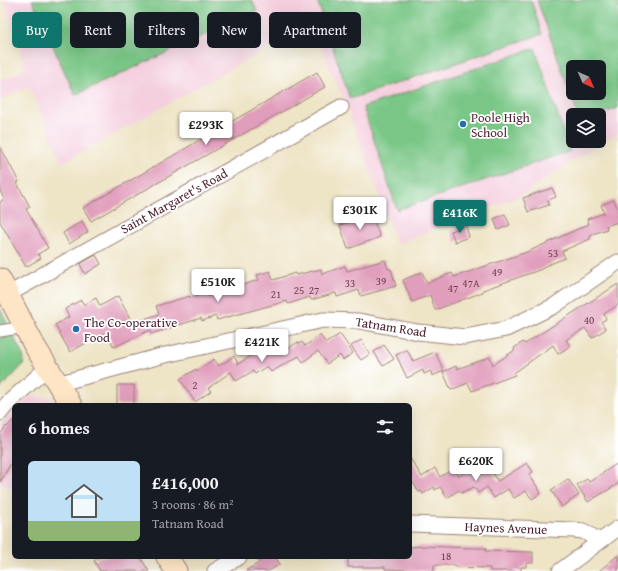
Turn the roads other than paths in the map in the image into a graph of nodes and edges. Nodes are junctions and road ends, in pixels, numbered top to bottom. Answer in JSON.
{"nodes":[{"id":1,"x":341,"y":107,"type":"dead end"},
{"id":2,"x":618,"y":262,"type":"edge"},
{"id":3,"x":4,"y":287,"type":"edge"},
{"id":4,"x":25,"y":326,"type":"junction"},
{"id":5,"x":0,"y":331,"type":"edge"},
{"id":6,"x":52,"y":376,"type":"junction"},
{"id":7,"x":69,"y":403,"type":"edge"},
{"id":8,"x":0,"y":413,"type":"edge"},
{"id":9,"x":412,"y":524,"type":"edge"},
{"id":10,"x":618,"y":528,"type":"edge"},
{"id":11,"x":600,"y":541,"type":"junction"},
{"id":12,"x":169,"y":559,"type":"edge"},
{"id":13,"x":236,"y":559,"type":"edge"},
{"id":14,"x":176,"y":571,"type":"edge"},
{"id":15,"x":215,"y":571,"type":"edge"},
{"id":16,"x":560,"y":571,"type":"edge"}],
"edges":[{"from":1,"to":3,"type":"street","name":"Saint Margaret's Road"},
{"from":2,"to":6,"type":"street","name":"Tatnam Road"},
{"from":3,"to":4,"type":"main road"},
{"from":4,"to":5,"type":"street"},
{"from":4,"to":6,"type":"main road"},
{"from":6,"to":7,"type":"main road"},
{"from":6,"to":8,"type":"street"},
{"from":9,"to":11,"type":"street","name":"Haynes Avenue"},
{"from":10,"to":11,"type":"street"},
{"from":11,"to":16,"type":"street"},
{"from":12,"to":14,"type":"main road"},
{"from":13,"to":15,"type":"street"}]}
